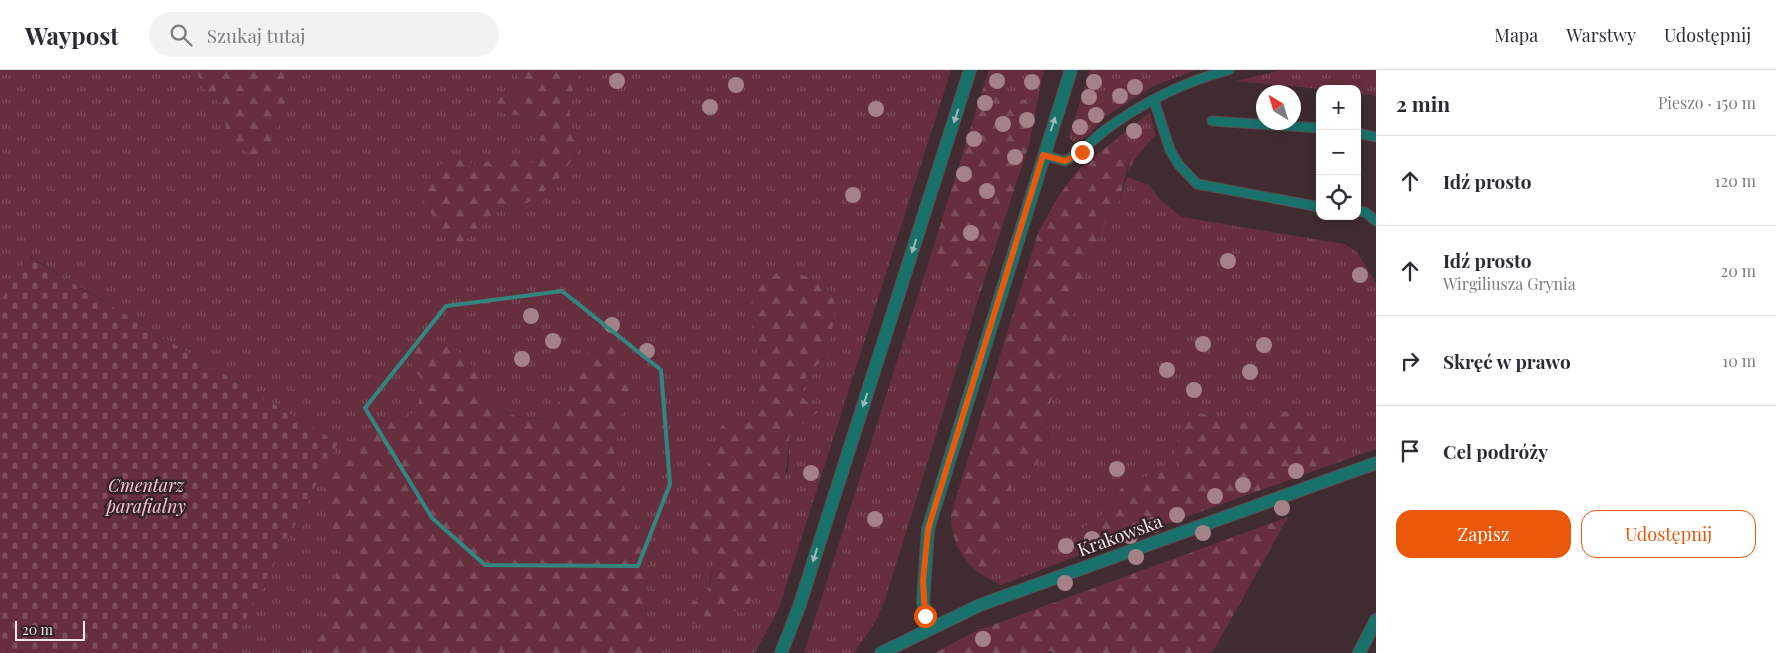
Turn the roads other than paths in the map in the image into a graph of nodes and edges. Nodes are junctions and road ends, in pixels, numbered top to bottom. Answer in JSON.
{"nodes":[{"id":1,"x":970,"y":70,"type":"edge"},
{"id":2,"x":1070,"y":70,"type":"edge"},
{"id":3,"x":1229,"y":70,"type":"edge"},
{"id":4,"x":1154,"y":100,"type":"junction"},
{"id":5,"x":1212,"y":121,"type":"dead end"},
{"id":6,"x":1316,"y":128,"type":"edge"},
{"id":7,"x":1361,"y":135,"type":"edge"},
{"id":8,"x":1376,"y":137,"type":"edge"},
{"id":9,"x":1043,"y":155,"type":"junction"},
{"id":10,"x":1316,"y":206,"type":"edge"},
{"id":11,"x":1361,"y":212,"type":"edge"},
{"id":12,"x":1376,"y":221,"type":"edge"},
{"id":13,"x":1376,"y":463,"type":"edge"},
{"id":14,"x":1376,"y":620,"type":"edge"},
{"id":15,"x":930,"y":628,"type":"junction"},
{"id":16,"x":780,"y":653,"type":"edge"},
{"id":17,"x":881,"y":653,"type":"edge"},
{"id":18,"x":1359,"y":653,"type":"edge"}],
"edges":[{"from":1,"to":16,"type":"street","one_way":true},
{"from":9,"to":2,"type":"street","one_way":true},
{"from":3,"to":4,"type":"lane"},
{"from":4,"to":9,"type":"lane"},
{"from":4,"to":10,"type":"lane"},
{"from":5,"to":6,"type":"lane"},
{"from":7,"to":8,"type":"lane"},
{"from":9,"to":15,"type":"street"},
{"from":11,"to":12,"type":"lane"},
{"from":13,"to":15,"type":"street","name":"Krakowska"},
{"from":14,"to":18,"type":"street"},
{"from":15,"to":17,"type":"street","name":"Krakowska"}]}
